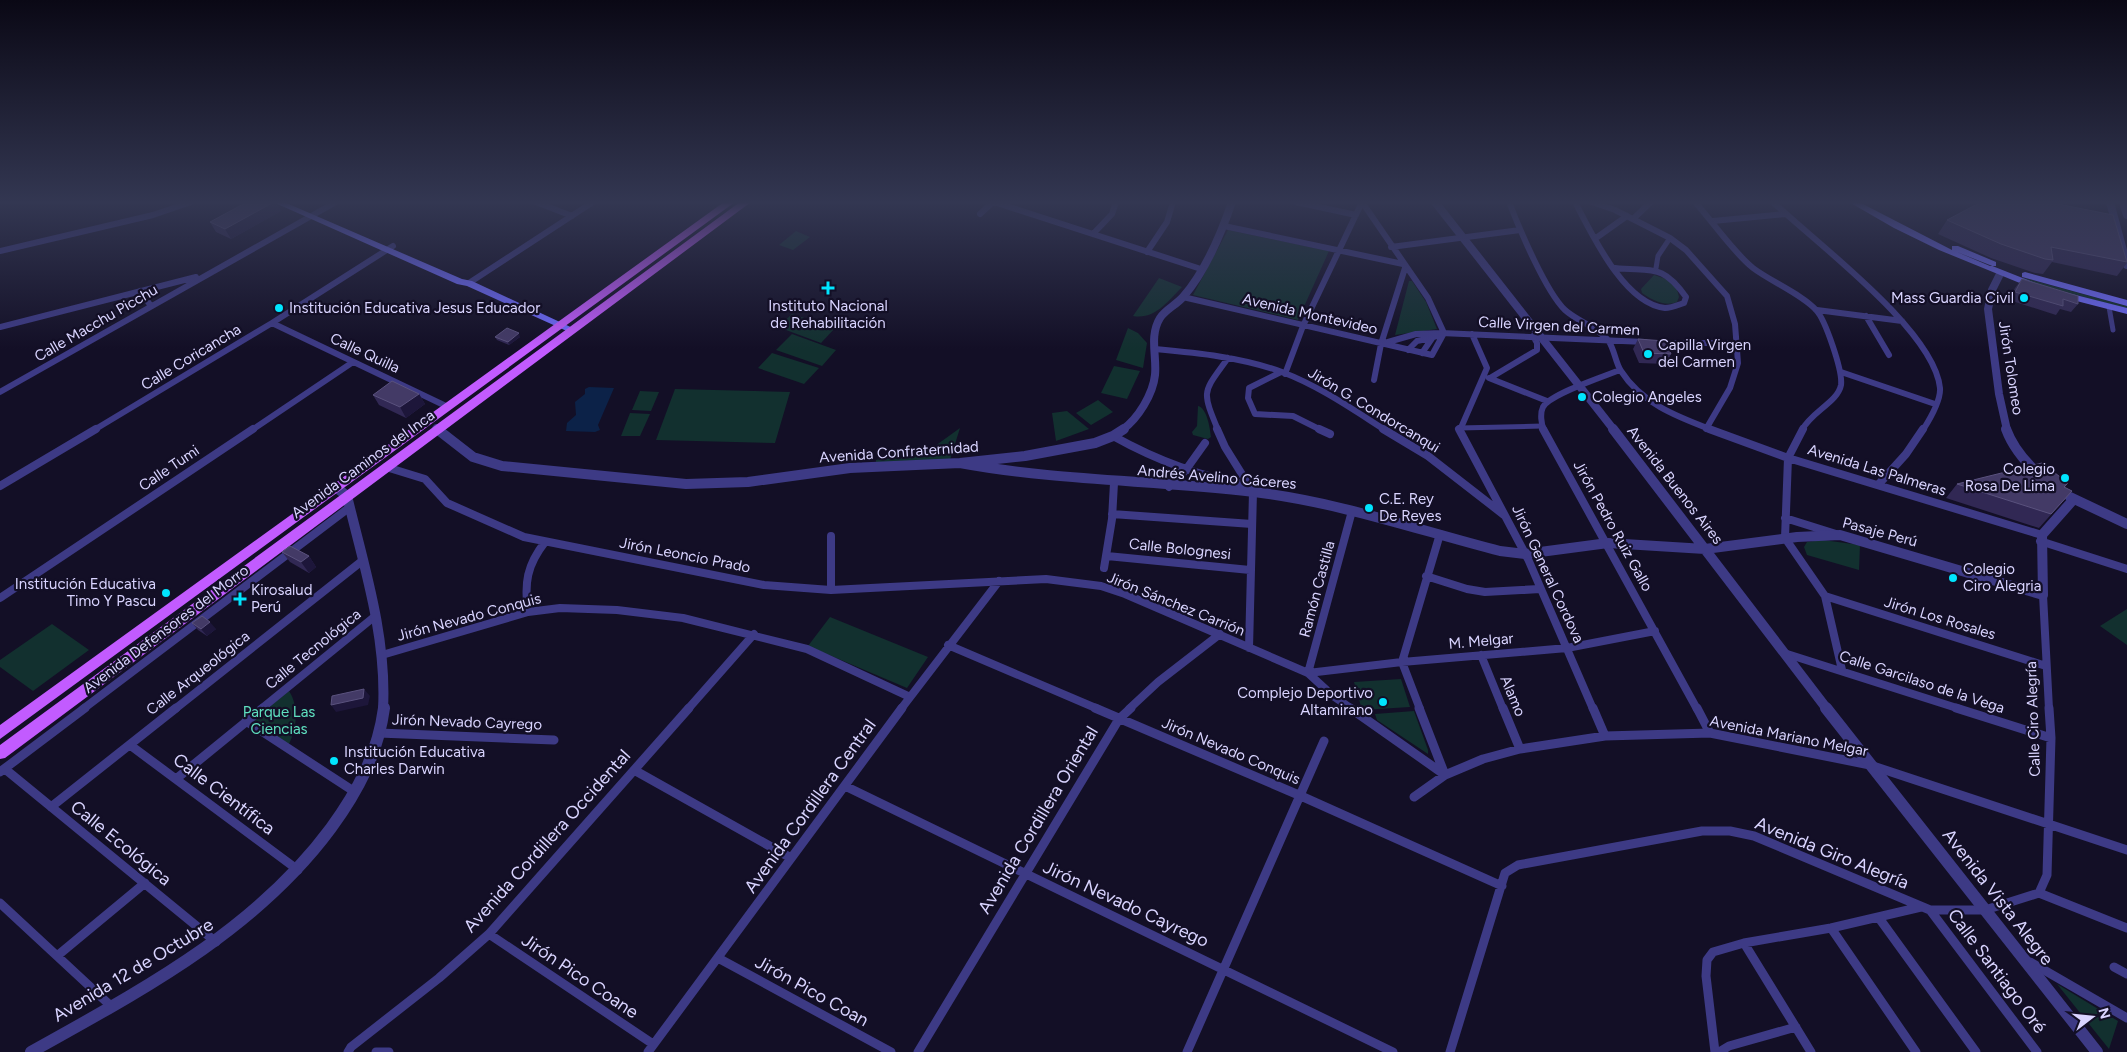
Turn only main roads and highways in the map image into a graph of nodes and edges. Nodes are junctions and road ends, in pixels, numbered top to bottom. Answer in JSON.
{"nodes":[{"id":1,"x":396,"y":251,"type":"edge"},
{"id":2,"x":663,"y":251,"type":"edge"},
{"id":3,"x":679,"y":251,"type":"edge"},
{"id":4,"x":1945,"y":251,"type":"edge"},
{"id":5,"x":1963,"y":251,"type":"edge"},
{"id":6,"x":2127,"y":303,"type":"edge"},
{"id":7,"x":2127,"y":311,"type":"edge"},
{"id":8,"x":561,"y":325,"type":"junction"},
{"id":9,"x":572,"y":330,"type":"junction"},
{"id":10,"x":344,"y":497,"type":"junction"},
{"id":11,"x":0,"y":733,"type":"edge"},
{"id":12,"x":0,"y":753,"type":"edge"}],
"edges":[{"from":1,"to":8,"type":"main road"},
{"from":2,"to":8,"type":"main road","name":"Avenida Caminos del Inca"},
{"from":3,"to":9,"type":"main road","name":"Avenida Caminos del Inca"},
{"from":4,"to":7,"type":"main road"},
{"from":5,"to":6,"type":"main road"},
{"from":8,"to":9,"type":"main road"},
{"from":8,"to":10,"type":"main road","name":"Avenida Caminos del Inca"},
{"from":9,"to":10,"type":"main road","name":"Avenida Caminos del Inca"},
{"from":10,"to":11,"type":"main road","name":"Avenida Caminos del Inca"},
{"from":10,"to":12,"type":"main road","name":"Avenida Caminos del Inca"}]}
